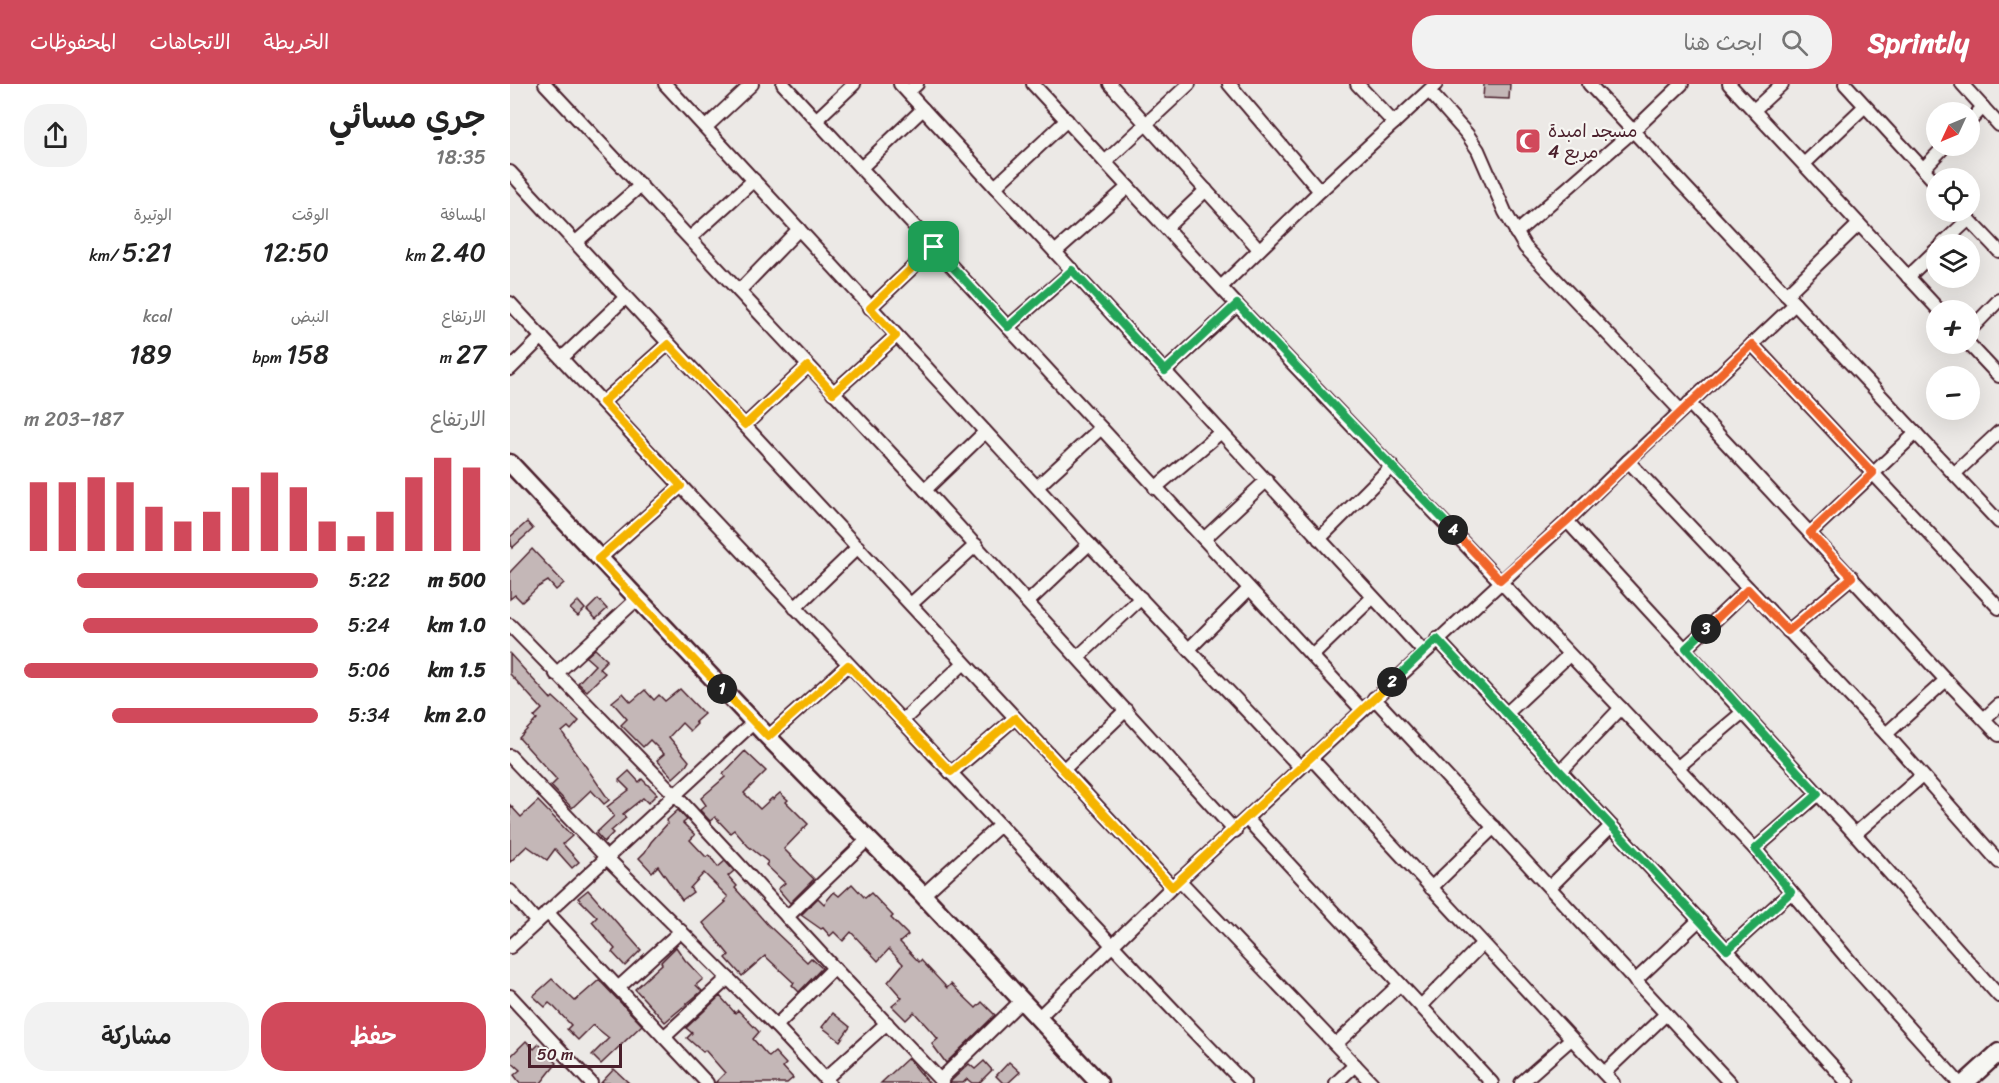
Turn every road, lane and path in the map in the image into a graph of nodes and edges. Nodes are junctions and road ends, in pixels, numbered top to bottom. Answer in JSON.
{"nodes":[{"id":1,"x":545,"y":84,"type":"edge"},
{"id":2,"x":665,"y":84,"type":"edge"},
{"id":3,"x":752,"y":84,"type":"edge"},
{"id":4,"x":783,"y":84,"type":"edge"},
{"id":5,"x":854,"y":84,"type":"edge"},
{"id":6,"x":1033,"y":84,"type":"edge"},
{"id":7,"x":1110,"y":84,"type":"edge"},
{"id":8,"x":1189,"y":84,"type":"edge"},
{"id":9,"x":1228,"y":84,"type":"edge"},
{"id":10,"x":1357,"y":84,"type":"edge"},
{"id":11,"x":1589,"y":84,"type":"edge"},
{"id":12,"x":1682,"y":84,"type":"edge"},
{"id":13,"x":1730,"y":84,"type":"edge"},
{"id":14,"x":1782,"y":84,"type":"edge"},
{"id":15,"x":1845,"y":84,"type":"edge"},
{"id":16,"x":1962,"y":84,"type":"edge"},
{"id":17,"x":909,"y":87,"type":"edge"},
{"id":18,"x":1433,"y":88,"type":"edge"},
{"id":19,"x":1865,"y":106,"type":"junction"},
{"id":20,"x":1983,"y":107,"type":"junction"},
{"id":21,"x":923,"y":109,"type":"junction"},
{"id":22,"x":1754,"y":110,"type":"junction"},
{"id":23,"x":1980,"y":110,"type":"edge"},
{"id":24,"x":818,"y":119,"type":"junction"},
{"id":25,"x":1067,"y":120,"type":"junction"},
{"id":26,"x":1394,"y":123,"type":"junction"},
{"id":27,"x":1146,"y":124,"type":"junction"},
{"id":28,"x":1999,"y":125,"type":"edge"},
{"id":29,"x":706,"y":127,"type":"junction"},
{"id":30,"x":1633,"y":131,"type":"junction"},
{"id":31,"x":1935,"y":156,"type":"edge"},
{"id":32,"x":1105,"y":162,"type":"junction"},
{"id":33,"x":1804,"y":164,"type":"junction"},
{"id":34,"x":862,"y":167,"type":"junction"},
{"id":35,"x":1923,"y":169,"type":"junction"},
{"id":36,"x":510,"y":172,"type":"edge"},
{"id":37,"x":1926,"y":172,"type":"edge"},
{"id":38,"x":754,"y":180,"type":"junction"},
{"id":39,"x":641,"y":185,"type":"junction"},
{"id":40,"x":995,"y":187,"type":"junction"},
{"id":41,"x":1128,"y":187,"type":"junction"},
{"id":42,"x":1206,"y":190,"type":"junction"},
{"id":43,"x":1320,"y":191,"type":"junction"},
{"id":44,"x":1960,"y":222,"type":"edge"},
{"id":45,"x":1972,"y":222,"type":"edge"},
{"id":46,"x":1859,"y":224,"type":"junction"},
{"id":47,"x":1166,"y":228,"type":"junction"},
{"id":48,"x":799,"y":229,"type":"junction"},
{"id":49,"x":1516,"y":233,"type":"junction"},
{"id":50,"x":1950,"y":234,"type":"edge"},
{"id":51,"x":690,"y":238,"type":"junction"},
{"id":52,"x":576,"y":242,"type":"junction"},
{"id":53,"x":934,"y":247,"type":"junction"},
{"id":54,"x":1259,"y":249,"type":"junction"},
{"id":55,"x":1999,"y":251,"type":"edge"},
{"id":56,"x":1055,"y":252,"type":"junction"},
{"id":57,"x":1926,"y":260,"type":"edge"},
{"id":58,"x":1072,"y":270,"type":"junction"},
{"id":59,"x":1908,"y":277,"type":"junction"},
{"id":60,"x":1221,"y":287,"type":"junction"},
{"id":61,"x":739,"y":291,"type":"junction"},
{"id":62,"x":626,"y":298,"type":"junction"},
{"id":63,"x":1791,"y":299,"type":"junction"},
{"id":64,"x":1930,"y":300,"type":"edge"},
{"id":65,"x":1999,"y":300,"type":"edge"},
{"id":66,"x":1237,"y":304,"type":"junction"},
{"id":67,"x":512,"y":308,"type":"edge"},
{"id":68,"x":870,"y":308,"type":"junction"},
{"id":69,"x":1980,"y":320,"type":"edge"},
{"id":70,"x":1008,"y":327,"type":"junction"},
{"id":71,"x":896,"y":336,"type":"junction"},
{"id":72,"x":542,"y":337,"type":"junction"},
{"id":73,"x":668,"y":344,"type":"junction"},
{"id":74,"x":1752,"y":344,"type":"junction"},
{"id":75,"x":1978,"y":354,"type":"edge"},
{"id":76,"x":562,"y":358,"type":"junction"},
{"id":77,"x":808,"y":366,"type":"junction"},
{"id":78,"x":510,"y":369,"type":"edge"},
{"id":79,"x":1165,"y":371,"type":"junction"},
{"id":80,"x":1999,"y":376,"type":"edge"},
{"id":81,"x":833,"y":393,"type":"junction"},
{"id":82,"x":603,"y":402,"type":"junction"},
{"id":83,"x":1685,"y":407,"type":"junction"},
{"id":84,"x":745,"y":425,"type":"junction"},
{"id":85,"x":1101,"y":428,"type":"junction"},
{"id":86,"x":985,"y":432,"type":"junction"},
{"id":87,"x":1221,"y":432,"type":"junction"},
{"id":88,"x":1999,"y":432,"type":"edge"},
{"id":89,"x":1916,"y":433,"type":"junction"},
{"id":90,"x":1628,"y":461,"type":"junction"},
{"id":91,"x":510,"y":463,"type":"edge"},
{"id":92,"x":1392,"y":466,"type":"junction"},
{"id":93,"x":1873,"y":473,"type":"junction"},
{"id":94,"x":1954,"y":474,"type":"junction"},
{"id":95,"x":1267,"y":480,"type":"junction"},
{"id":96,"x":681,"y":486,"type":"junction"},
{"id":97,"x":1037,"y":487,"type":"junction"},
{"id":98,"x":1155,"y":488,"type":"junction"},
{"id":99,"x":925,"y":490,"type":"junction"},
{"id":100,"x":1567,"y":521,"type":"junction"},
{"id":101,"x":1999,"y":522,"type":"edge"},
{"id":102,"x":1810,"y":533,"type":"junction"},
{"id":103,"x":1204,"y":539,"type":"junction"},
{"id":104,"x":1319,"y":539,"type":"junction"},
{"id":105,"x":1089,"y":544,"type":"junction"},
{"id":106,"x":976,"y":545,"type":"junction"},
{"id":107,"x":858,"y":547,"type":"junction"},
{"id":108,"x":598,"y":559,"type":"junction"},
{"id":109,"x":1852,"y":577,"type":"junction"},
{"id":110,"x":1500,"y":580,"type":"junction"},
{"id":111,"x":1249,"y":589,"type":"junction"},
{"id":112,"x":1748,"y":589,"type":"junction"},
{"id":113,"x":1141,"y":598,"type":"junction"},
{"id":114,"x":1372,"y":598,"type":"junction"},
{"id":115,"x":636,"y":599,"type":"junction"},
{"id":116,"x":1028,"y":602,"type":"junction"},
{"id":117,"x":911,"y":604,"type":"junction"},
{"id":118,"x":795,"y":608,"type":"junction"},
{"id":119,"x":1999,"y":608,"type":"edge"},
{"id":120,"x":510,"y":625,"type":"edge"},
{"id":121,"x":1788,"y":631,"type":"junction"},
{"id":122,"x":1437,"y":639,"type":"junction"},
{"id":123,"x":1686,"y":648,"type":"junction"},
{"id":124,"x":1189,"y":649,"type":"junction"},
{"id":125,"x":1424,"y":652,"type":"junction"},
{"id":126,"x":1569,"y":655,"type":"junction"},
{"id":127,"x":1312,"y":656,"type":"junction"},
{"id":128,"x":1078,"y":657,"type":"junction"},
{"id":129,"x":964,"y":663,"type":"junction"},
{"id":130,"x":848,"y":665,"type":"junction"},
{"id":131,"x":556,"y":674,"type":"junction"},
{"id":132,"x":1946,"y":680,"type":"junction"},
{"id":133,"x":1374,"y":698,"type":"junction"},
{"id":134,"x":1999,"y":705,"type":"edge"},
{"id":135,"x":1621,"y":708,"type":"junction"},
{"id":136,"x":1126,"y":710,"type":"junction"},
{"id":137,"x":1362,"y":710,"type":"junction"},
{"id":138,"x":1743,"y":712,"type":"junction"},
{"id":139,"x":1506,"y":714,"type":"junction"},
{"id":140,"x":1015,"y":718,"type":"junction"},
{"id":141,"x":1984,"y":719,"type":"junction"},
{"id":142,"x":902,"y":721,"type":"junction"},
{"id":143,"x":754,"y":723,"type":"junction"},
{"id":144,"x":1886,"y":734,"type":"junction"},
{"id":145,"x":1999,"y":735,"type":"edge"},
{"id":146,"x":768,"y":737,"type":"junction"},
{"id":147,"x":510,"y":756,"type":"edge"},
{"id":148,"x":1311,"y":758,"type":"junction"},
{"id":149,"x":1300,"y":767,"type":"junction"},
{"id":150,"x":1678,"y":767,"type":"junction"},
{"id":151,"x":1063,"y":770,"type":"junction"},
{"id":152,"x":951,"y":772,"type":"junction"},
{"id":153,"x":1560,"y":772,"type":"junction"},
{"id":154,"x":1922,"y":776,"type":"junction"},
{"id":155,"x":1818,"y":794,"type":"junction"},
{"id":156,"x":675,"y":796,"type":"junction"},
{"id":157,"x":1247,"y":819,"type":"junction"},
{"id":158,"x":1000,"y":825,"type":"junction"},
{"id":159,"x":1611,"y":826,"type":"junction"},
{"id":160,"x":1494,"y":827,"type":"junction"},
{"id":161,"x":1235,"y":831,"type":"junction"},
{"id":162,"x":1855,"y":834,"type":"junction"},
{"id":163,"x":868,"y":839,"type":"junction"},
{"id":164,"x":1755,"y":849,"type":"junction"},
{"id":165,"x":606,"y":857,"type":"junction"},
{"id":166,"x":1999,"y":862,"type":"edge"},
{"id":167,"x":1176,"y":884,"type":"junction"},
{"id":168,"x":1550,"y":887,"type":"junction"},
{"id":169,"x":1431,"y":888,"type":"junction"},
{"id":170,"x":510,"y":891,"type":"edge"},
{"id":171,"x":1791,"y":892,"type":"junction"},
{"id":172,"x":924,"y":895,"type":"junction"},
{"id":173,"x":548,"y":912,"type":"junction"},
{"id":174,"x":787,"y":917,"type":"junction"},
{"id":175,"x":1698,"y":921,"type":"junction"},
{"id":176,"x":537,"y":922,"type":"junction"},
{"id":177,"x":681,"y":931,"type":"junction"},
{"id":178,"x":1482,"y":944,"type":"junction"},
{"id":179,"x":510,"y":947,"type":"edge"},
{"id":180,"x":1112,"y":947,"type":"junction"},
{"id":181,"x":1727,"y":950,"type":"junction"},
{"id":182,"x":834,"y":968,"type":"junction"},
{"id":183,"x":728,"y":978,"type":"junction"},
{"id":184,"x":1635,"y":981,"type":"junction"},
{"id":185,"x":1400,"y":984,"type":"junction"},
{"id":186,"x":618,"y":988,"type":"junction"},
{"id":187,"x":510,"y":996,"type":"edge"},
{"id":188,"x":1999,"y":996,"type":"edge"},
{"id":189,"x":1021,"y":1001,"type":"junction"},
{"id":190,"x":1421,"y":1006,"type":"junction"},
{"id":191,"x":1666,"y":1014,"type":"junction"},
{"id":192,"x":1038,"y":1018,"type":"junction"},
{"id":193,"x":887,"y":1023,"type":"junction"},
{"id":194,"x":776,"y":1026,"type":"junction"},
{"id":195,"x":664,"y":1037,"type":"junction"},
{"id":196,"x":1571,"y":1039,"type":"junction"},
{"id":197,"x":1336,"y":1044,"type":"junction"},
{"id":198,"x":1999,"y":1052,"type":"edge"},
{"id":199,"x":1355,"y":1065,"type":"junction"},
{"id":200,"x":1604,"y":1073,"type":"junction"},
{"id":201,"x":1236,"y":1080,"type":"edge"},
{"id":202,"x":827,"y":1081,"type":"edge"},
{"id":203,"x":942,"y":1081,"type":"edge"},
{"id":204,"x":591,"y":1083,"type":"edge"},
{"id":205,"x":707,"y":1083,"type":"edge"},
{"id":206,"x":1099,"y":1083,"type":"edge"},
{"id":207,"x":1336,"y":1083,"type":"edge"},
{"id":208,"x":1372,"y":1083,"type":"edge"},
{"id":209,"x":1492,"y":1083,"type":"edge"},
{"id":210,"x":1521,"y":1083,"type":"edge"},
{"id":211,"x":1613,"y":1083,"type":"edge"},
{"id":212,"x":1730,"y":1083,"type":"edge"},
{"id":213,"x":1848,"y":1083,"type":"edge"},
{"id":214,"x":1959,"y":1083,"type":"edge"},
{"id":215,"x":1965,"y":1083,"type":"edge"}],
"edges":[{"from":1,"to":39,"type":"street"},
{"from":2,"to":29,"type":"street"},
{"from":3,"to":29,"type":"street"},
{"from":4,"to":24,"type":"street"},
{"from":5,"to":24,"type":"street"},
{"from":6,"to":25,"type":"street"},
{"from":7,"to":27,"type":"street"},
{"from":8,"to":27,"type":"street"},
{"from":9,"to":43,"type":"street"},
{"from":10,"to":26,"type":"street"},
{"from":11,"to":30,"type":"street"},
{"from":12,"to":30,"type":"street"},
{"from":13,"to":22,"type":"street"},
{"from":14,"to":22,"type":"street"},
{"from":15,"to":19,"type":"street"},
{"from":16,"to":20,"type":"street"},
{"from":17,"to":21,"type":"street"},
{"from":18,"to":26,"type":"street"},
{"from":18,"to":49,"type":"street"},
{"from":19,"to":33,"type":"street"},
{"from":19,"to":35,"type":"street"},
{"from":20,"to":23,"type":"street"},
{"from":20,"to":28,"type":"street"},
{"from":21,"to":34,"type":"street"},
{"from":21,"to":40,"type":"street"},
{"from":22,"to":33,"type":"street"},
{"from":24,"to":34,"type":"street"},
{"from":25,"to":32,"type":"street"},
{"from":25,"to":40,"type":"street"},
{"from":26,"to":43,"type":"street"},
{"from":27,"to":32,"type":"street"},
{"from":27,"to":42,"type":"street"},
{"from":29,"to":38,"type":"street"},
{"from":30,"to":49,"type":"street"},
{"from":30,"to":63,"type":"street"},
{"from":31,"to":35,"type":"street"},
{"from":32,"to":41,"type":"street"},
{"from":33,"to":46,"type":"street"},
{"from":34,"to":53,"type":"street"},
{"from":35,"to":37,"type":"street"},
{"from":36,"to":52,"type":"street"},
{"from":38,"to":48,"type":"street"},
{"from":38,"to":51,"type":"street"},
{"from":39,"to":51,"type":"street"},
{"from":39,"to":52,"type":"street"},
{"from":40,"to":56,"type":"street"},
{"from":41,"to":47,"type":"street"},
{"from":41,"to":56,"type":"street"},
{"from":42,"to":47,"type":"street"},
{"from":42,"to":54,"type":"street"},
{"from":43,"to":54,"type":"street"},
{"from":44,"to":50,"type":"street"},
{"from":45,"to":55,"type":"street"},
{"from":46,"to":59,"type":"street"},
{"from":46,"to":63,"type":"street"},
{"from":47,"to":60,"type":"street"},
{"from":48,"to":61,"type":"street"},
{"from":48,"to":68,"type":"street"},
{"from":49,"to":83,"type":"street"},
{"from":51,"to":61,"type":"street"},
{"from":52,"to":62,"type":"street"},
{"from":53,"to":68,"type":"street"},
{"from":53,"to":70,"type":"street"},
{"from":54,"to":60,"type":"street"},
{"from":56,"to":58,"type":"street"},
{"from":57,"to":59,"type":"street"},
{"from":58,"to":70,"type":"street"},
{"from":58,"to":79,"type":"street"},
{"from":59,"to":64,"type":"street"},
{"from":60,"to":66,"type":"street"},
{"from":61,"to":77,"type":"street"},
{"from":62,"to":73,"type":"street"},
{"from":62,"to":76,"type":"street"},
{"from":63,"to":74,"type":"street"},
{"from":63,"to":89,"type":"street"},
{"from":65,"to":69,"type":"street"},
{"from":66,"to":79,"type":"street"},
{"from":66,"to":92,"type":"street"},
{"from":67,"to":72,"type":"street"},
{"from":68,"to":71,"type":"street"},
{"from":70,"to":85,"type":"street"},
{"from":71,"to":81,"type":"street"},
{"from":71,"to":86,"type":"street"},
{"from":72,"to":76,"type":"street"},
{"from":72,"to":78,"type":"street"},
{"from":73,"to":82,"type":"street"},
{"from":73,"to":84,"type":"street"},
{"from":74,"to":83,"type":"street"},
{"from":74,"to":93,"type":"street"},
{"from":75,"to":80,"type":"street"},
{"from":76,"to":82,"type":"street"},
{"from":77,"to":81,"type":"street"},
{"from":77,"to":84,"type":"street"},
{"from":79,"to":87,"type":"street"},
{"from":81,"to":99,"type":"street"},
{"from":82,"to":96,"type":"street"},
{"from":83,"to":90,"type":"street"},
{"from":83,"to":102,"type":"street"},
{"from":84,"to":107,"type":"street"},
{"from":85,"to":97,"type":"street"},
{"from":85,"to":98,"type":"street"},
{"from":86,"to":97,"type":"street"},
{"from":86,"to":99,"type":"street"},
{"from":87,"to":95,"type":"street"},
{"from":87,"to":98,"type":"street"},
{"from":88,"to":94,"type":"street"},
{"from":89,"to":93,"type":"street"},
{"from":89,"to":94,"type":"street"},
{"from":90,"to":100,"type":"street"},
{"from":90,"to":112,"type":"street"},
{"from":91,"to":108,"type":"street"},
{"from":92,"to":104,"type":"street"},
{"from":92,"to":110,"type":"street"},
{"from":93,"to":102,"type":"street"},
{"from":93,"to":119,"type":"street"},
{"from":94,"to":101,"type":"street"},
{"from":95,"to":103,"type":"street"},
{"from":95,"to":104,"type":"street"},
{"from":96,"to":108,"type":"street"},
{"from":96,"to":118,"type":"street"},
{"from":97,"to":105,"type":"street"},
{"from":98,"to":103,"type":"street"},
{"from":99,"to":106,"type":"street"},
{"from":100,"to":110,"type":"street"},
{"from":100,"to":123,"type":"street"},
{"from":102,"to":109,"type":"street"},
{"from":103,"to":111,"type":"street"},
{"from":104,"to":114,"type":"street"},
{"from":105,"to":113,"type":"street"},
{"from":105,"to":116,"type":"street"},
{"from":106,"to":116,"type":"street"},
{"from":106,"to":117,"type":"street"},
{"from":107,"to":117,"type":"street"},
{"from":107,"to":118,"type":"street"},
{"from":108,"to":115,"type":"street"},
{"from":109,"to":121,"type":"street"},
{"from":109,"to":132,"type":"street"},
{"from":110,"to":122,"type":"street"},
{"from":110,"to":126,"type":"street"},
{"from":111,"to":124,"type":"street"},
{"from":111,"to":127,"type":"street"},
{"from":112,"to":121,"type":"street"},
{"from":112,"to":123,"type":"street"},
{"from":113,"to":124,"type":"street"},
{"from":113,"to":128,"type":"street"},
{"from":114,"to":125,"type":"street"},
{"from":114,"to":127,"type":"street"},
{"from":115,"to":131,"type":"street"},
{"from":115,"to":143,"type":"street"},
{"from":116,"to":128,"type":"street"},
{"from":117,"to":129,"type":"street"},
{"from":118,"to":130,"type":"street"},
{"from":120,"to":131,"type":"street"},
{"from":121,"to":144,"type":"street"},
{"from":122,"to":125,"type":"street"},
{"from":122,"to":139,"type":"street"},
{"from":123,"to":138,"type":"street"},
{"from":124,"to":149,"type":"street"},
{"from":125,"to":133,"type":"street"},
{"from":126,"to":135,"type":"street"},
{"from":126,"to":139,"type":"street"},
{"from":127,"to":137,"type":"street"},
{"from":128,"to":136,"type":"street"},
{"from":129,"to":140,"type":"street"},
{"from":129,"to":142,"type":"street"},
{"from":130,"to":142,"type":"street"},
{"from":130,"to":146,"type":"street"},
{"from":131,"to":156,"type":"street"},
{"from":132,"to":141,"type":"street"},
{"from":132,"to":144,"type":"street"},
{"from":133,"to":137,"type":"street"},
{"from":133,"to":160,"type":"street"},
{"from":134,"to":141,"type":"street"},
{"from":135,"to":150,"type":"street"},
{"from":135,"to":153,"type":"street"},
{"from":136,"to":151,"type":"street"},
{"from":136,"to":161,"type":"street"},
{"from":137,"to":148,"type":"street"},
{"from":138,"to":150,"type":"street"},
{"from":138,"to":155,"type":"street"},
{"from":139,"to":153,"type":"street"},
{"from":140,"to":151,"type":"street"},
{"from":140,"to":152,"type":"street"},
{"from":141,"to":145,"type":"street"},
{"from":142,"to":152,"type":"street"},
{"from":143,"to":146,"type":"street"},
{"from":143,"to":156,"type":"street"},
{"from":144,"to":154,"type":"street"},
{"from":146,"to":163,"type":"street"},
{"from":147,"to":165,"type":"street"},
{"from":148,"to":149,"type":"street"},
{"from":148,"to":169,"type":"street"},
{"from":149,"to":157,"type":"street"},
{"from":150,"to":164,"type":"street"},
{"from":151,"to":167,"type":"street"},
{"from":152,"to":158,"type":"street"},
{"from":153,"to":159,"type":"street"},
{"from":154,"to":162,"type":"street"},
{"from":154,"to":166,"type":"street"},
{"from":155,"to":162,"type":"street"},
{"from":155,"to":164,"type":"street"},
{"from":156,"to":165,"type":"street"},
{"from":156,"to":174,"type":"street"},
{"from":157,"to":161,"type":"street"},
{"from":157,"to":185,"type":"street"},
{"from":158,"to":172,"type":"street"},
{"from":158,"to":180,"type":"street"},
{"from":159,"to":168,"type":"street"},
{"from":159,"to":175,"type":"street"},
{"from":160,"to":168,"type":"street"},
{"from":160,"to":169,"type":"street"},
{"from":161,"to":167,"type":"street"},
{"from":162,"to":188,"type":"street"},
{"from":163,"to":172,"type":"street"},
{"from":163,"to":174,"type":"street"},
{"from":164,"to":171,"type":"street"},
{"from":165,"to":173,"type":"street"},
{"from":165,"to":177,"type":"street"},
{"from":167,"to":180,"type":"street"},
{"from":167,"to":197,"type":"street"},
{"from":168,"to":184,"type":"street"},
{"from":169,"to":178,"type":"street"},
{"from":170,"to":176,"type":"street"},
{"from":171,"to":181,"type":"street"},
{"from":171,"to":214,"type":"street"},
{"from":172,"to":189,"type":"street"},
{"from":173,"to":176,"type":"street"},
{"from":173,"to":186,"type":"street"},
{"from":174,"to":182,"type":"street"},
{"from":175,"to":181,"type":"street"},
{"from":175,"to":184,"type":"street"},
{"from":176,"to":179,"type":"street"},
{"from":177,"to":183,"type":"street"},
{"from":177,"to":186,"type":"street"},
{"from":178,"to":190,"type":"street"},
{"from":178,"to":196,"type":"street"},
{"from":180,"to":192,"type":"street"},
{"from":180,"to":201,"type":"street"},
{"from":181,"to":213,"type":"street"},
{"from":182,"to":193,"type":"street"},
{"from":182,"to":194,"type":"street"},
{"from":183,"to":194,"type":"street"},
{"from":183,"to":195,"type":"street"},
{"from":184,"to":191,"type":"street"},
{"from":185,"to":190,"type":"street"},
{"from":185,"to":197,"type":"street"},
{"from":186,"to":195,"type":"street"},
{"from":187,"to":204,"type":"street"},
{"from":189,"to":192,"type":"street"},
{"from":189,"to":203,"type":"street"},
{"from":190,"to":209,"type":"street"},
{"from":191,"to":200,"type":"street"},
{"from":191,"to":212,"type":"street"},
{"from":192,"to":206,"type":"street"},
{"from":193,"to":202,"type":"street"},
{"from":193,"to":203,"type":"street"},
{"from":194,"to":202,"type":"street"},
{"from":195,"to":205,"type":"street"},
{"from":196,"to":200,"type":"street"},
{"from":196,"to":210,"type":"street"},
{"from":197,"to":199,"type":"street"},
{"from":198,"to":215,"type":"street"},
{"from":199,"to":207,"type":"street"},
{"from":199,"to":208,"type":"street"},
{"from":200,"to":211,"type":"street"}]}
